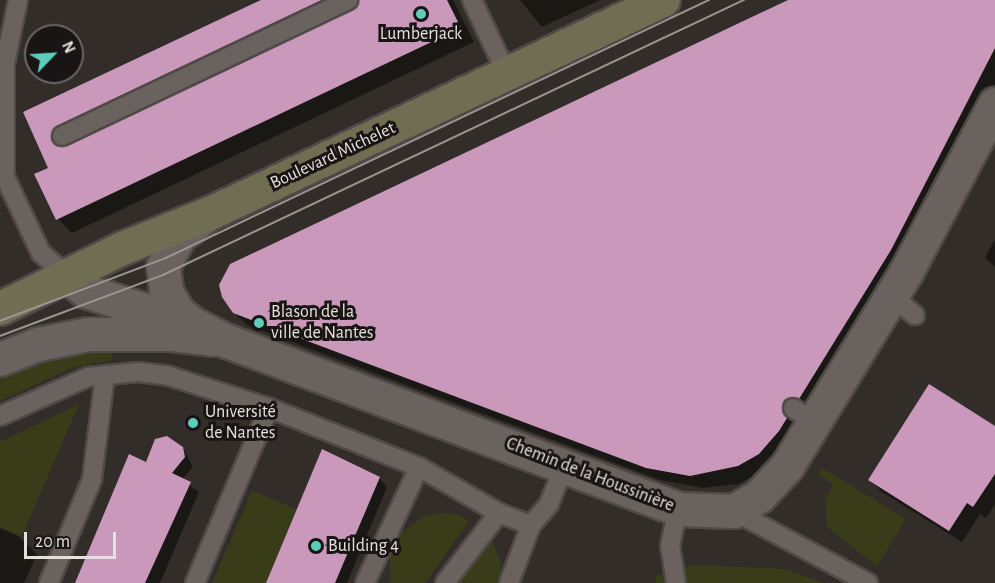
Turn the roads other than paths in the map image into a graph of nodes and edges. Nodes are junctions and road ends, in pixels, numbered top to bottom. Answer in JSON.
{"nodes":[{"id":1,"x":18,"y":0,"type":"edge"},
{"id":2,"x":348,"y":0,"type":"edge"},
{"id":3,"x":472,"y":0,"type":"edge"},
{"id":4,"x":663,"y":0,"type":"edge"},
{"id":5,"x":508,"y":76,"type":"junction"},
{"id":6,"x":995,"y":105,"type":"edge"},
{"id":7,"x":62,"y":136,"type":"dead end"},
{"id":8,"x":214,"y":211,"type":"junction"},
{"id":9,"x":66,"y":275,"type":"junction"},
{"id":10,"x":0,"y":308,"type":"edge"},
{"id":11,"x":193,"y":324,"type":"junction"},
{"id":12,"x":228,"y":341,"type":"junction"},
{"id":13,"x":0,"y":359,"type":"edge"},
{"id":14,"x":105,"y":375,"type":"junction"},
{"id":15,"x":269,"y":408,"type":"junction"},
{"id":16,"x":0,"y":416,"type":"edge"},
{"id":17,"x":419,"y":467,"type":"junction"},
{"id":18,"x":564,"y":467,"type":"junction"},
{"id":19,"x":678,"y":509,"type":"junction"},
{"id":20,"x":734,"y":511,"type":"junction"},
{"id":21,"x":499,"y":513,"type":"junction"},
{"id":22,"x":531,"y":525,"type":"junction"},
{"id":23,"x":49,"y":583,"type":"edge"},
{"id":24,"x":195,"y":583,"type":"edge"},
{"id":25,"x":365,"y":583,"type":"edge"},
{"id":26,"x":445,"y":583,"type":"edge"},
{"id":27,"x":509,"y":583,"type":"edge"},
{"id":28,"x":676,"y":583,"type":"edge"},
{"id":29,"x":867,"y":583,"type":"edge"}],
"edges":[{"from":1,"to":9,"type":"lane"},
{"from":2,"to":7,"type":"lane"},
{"from":3,"to":5,"type":"lane"},
{"from":4,"to":5,"type":"street","name":"Boulevard Michelet"},
{"from":5,"to":8,"type":"street","name":"Boulevard Michelet"},
{"from":6,"to":20,"type":"street"},
{"from":8,"to":9,"type":"street","name":"Boulevard Michelet"},
{"from":8,"to":11,"type":"street","name":"Chemin de la Houssinière"},
{"from":9,"to":10,"type":"street","name":"Boulevard Michelet"},
{"from":9,"to":11,"type":"street","name":"Chemin de la Houssinière"},
{"from":11,"to":12,"type":"street","name":"Chemin de la Houssinière"},
{"from":12,"to":13,"type":"street","name":"Chemin de la Houssinière"},
{"from":12,"to":18,"type":"street","name":"Chemin de la Houssinière"},
{"from":14,"to":15,"type":"lane"},
{"from":14,"to":16,"type":"lane"},
{"from":14,"to":23,"type":"lane"},
{"from":15,"to":17,"type":"lane"},
{"from":15,"to":24,"type":"lane"},
{"from":17,"to":21,"type":"lane"},
{"from":17,"to":25,"type":"lane"},
{"from":18,"to":19,"type":"street","name":"Chemin de la Houssinière"},
{"from":18,"to":22,"type":"lane"},
{"from":19,"to":20,"type":"street","name":"Chemin de la Houssinière"},
{"from":19,"to":28,"type":"lane"},
{"from":20,"to":29,"type":"lane"},
{"from":21,"to":22,"type":"lane"},
{"from":21,"to":26,"type":"lane"},
{"from":22,"to":27,"type":"lane"}]}
